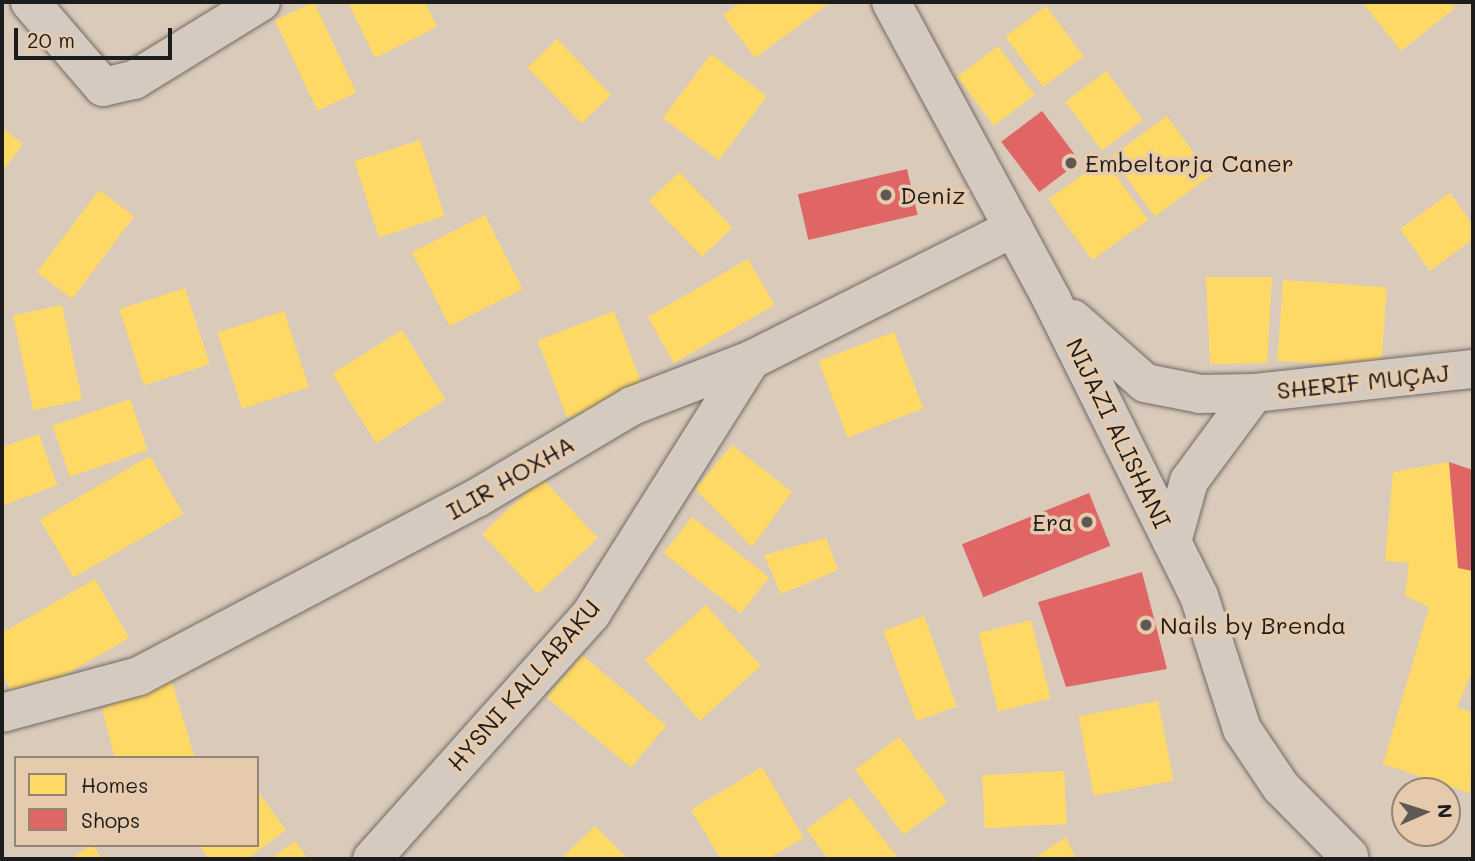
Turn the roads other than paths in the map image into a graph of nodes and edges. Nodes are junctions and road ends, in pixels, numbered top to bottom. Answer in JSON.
{"nodes":[{"id":1,"x":30,"y":2,"type":"edge"},
{"id":2,"x":261,"y":2,"type":"edge"},
{"id":3,"x":901,"y":5,"type":"edge"},
{"id":4,"x":1014,"y":228,"type":"junction"},
{"id":5,"x":1051,"y":298,"type":"junction"},
{"id":6,"x":751,"y":360,"type":"junction"},
{"id":7,"x":1473,"y":369,"type":"edge"},
{"id":8,"x":1254,"y":393,"type":"junction"},
{"id":9,"x":1172,"y":542,"type":"junction"},
{"id":10,"x":2,"y":713,"type":"edge"},
{"id":11,"x":1354,"y":858,"type":"edge"},
{"id":12,"x":372,"y":859,"type":"edge"}],
"edges":[{"from":1,"to":2,"type":"street"},
{"from":3,"to":4,"type":"street","name":"NIJAZI ALISHANI"},
{"from":4,"to":5,"type":"street","name":"NIJAZI ALISHANI"},
{"from":4,"to":6,"type":"street","name":"ILIR HOXHA"},
{"from":5,"to":8,"type":"street","name":"SHERIF MUÇAJ"},
{"from":5,"to":9,"type":"street","name":"NIJAZI ALISHANI"},
{"from":6,"to":10,"type":"street","name":"ILIR HOXHA"},
{"from":6,"to":12,"type":"street","name":"HYSNI KALLABAKU"},
{"from":7,"to":8,"type":"street","name":"SHERIF MUÇAJ"},
{"from":8,"to":9,"type":"street","name":"SHERIF MUÇAJ"},
{"from":9,"to":11,"type":"street","name":"NIJAZI ALISHANI"}]}
